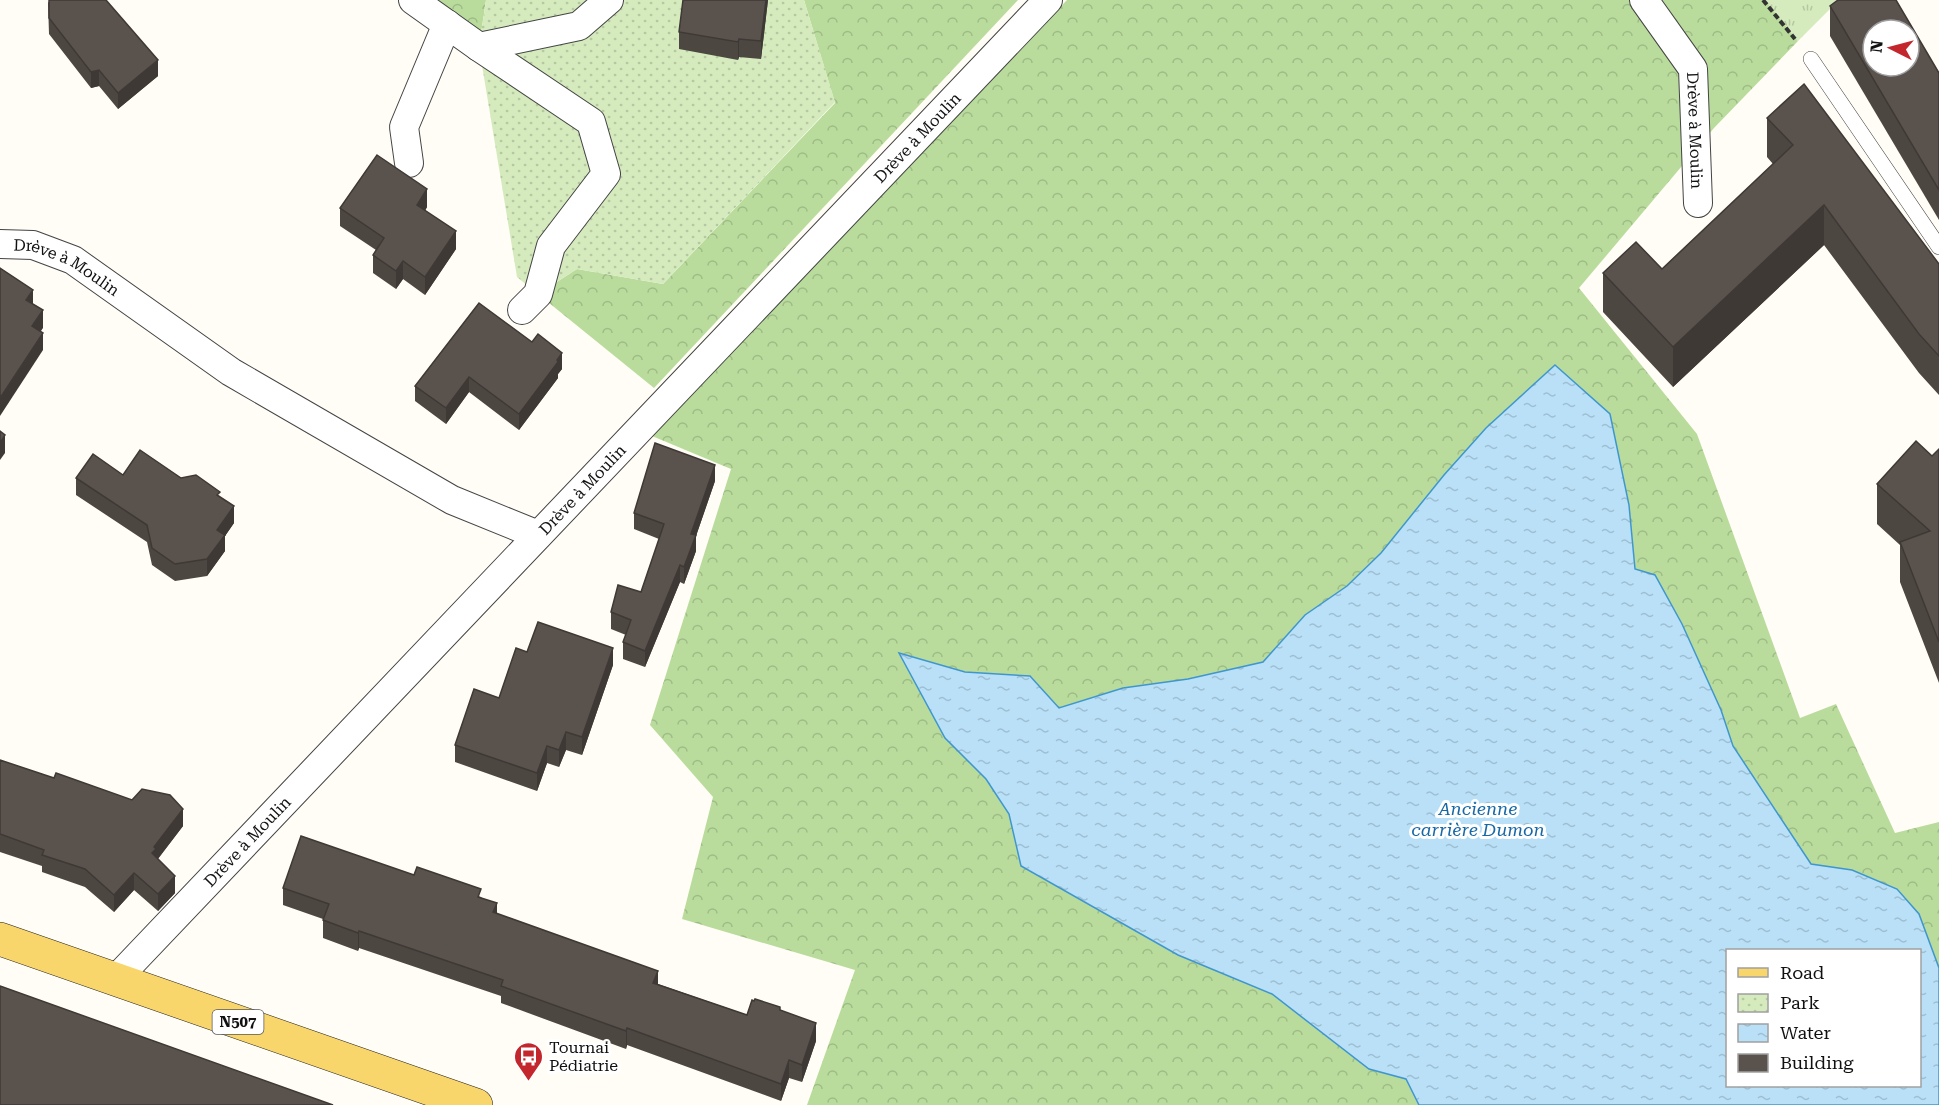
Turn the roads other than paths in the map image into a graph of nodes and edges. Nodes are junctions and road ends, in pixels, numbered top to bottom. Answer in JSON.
{"nodes":[{"id":1,"x":413,"y":0,"type":"edge"},
{"id":2,"x":609,"y":0,"type":"edge"},
{"id":3,"x":1048,"y":0,"type":"edge"},
{"id":4,"x":1644,"y":0,"type":"edge"},
{"id":5,"x":447,"y":24,"type":"junction"},
{"id":6,"x":479,"y":47,"type":"junction"},
{"id":7,"x":1811,"y":59,"type":"road end"},
{"id":8,"x":409,"y":163,"type":"dead end"},
{"id":9,"x":1698,"y":203,"type":"dead end"},
{"id":10,"x":0,"y":244,"type":"edge"},
{"id":11,"x":1939,"y":247,"type":"edge"},
{"id":12,"x":522,"y":310,"type":"dead end"},
{"id":13,"x":538,"y":535,"type":"junction"},
{"id":14,"x":0,"y":939,"type":"edge"},
{"id":15,"x":116,"y":979,"type":"junction"},
{"id":16,"x":476,"y":1105,"type":"edge"}],
"edges":[{"from":1,"to":5,"type":"street"},
{"from":2,"to":6,"type":"street"},
{"from":3,"to":13,"type":"street","name":"Drève à Moulin"},
{"from":4,"to":9,"type":"street","name":"Drève à Moulin"},
{"from":5,"to":6,"type":"street"},
{"from":5,"to":8,"type":"street"},
{"from":6,"to":12,"type":"street"},
{"from":7,"to":11,"type":"lane"},
{"from":10,"to":13,"type":"street","name":"Drève à Moulin"},
{"from":13,"to":15,"type":"street","name":"Drève à Moulin"},
{"from":14,"to":15,"type":"main road","number":"N507"},
{"from":15,"to":16,"type":"main road","number":"N507"}]}
